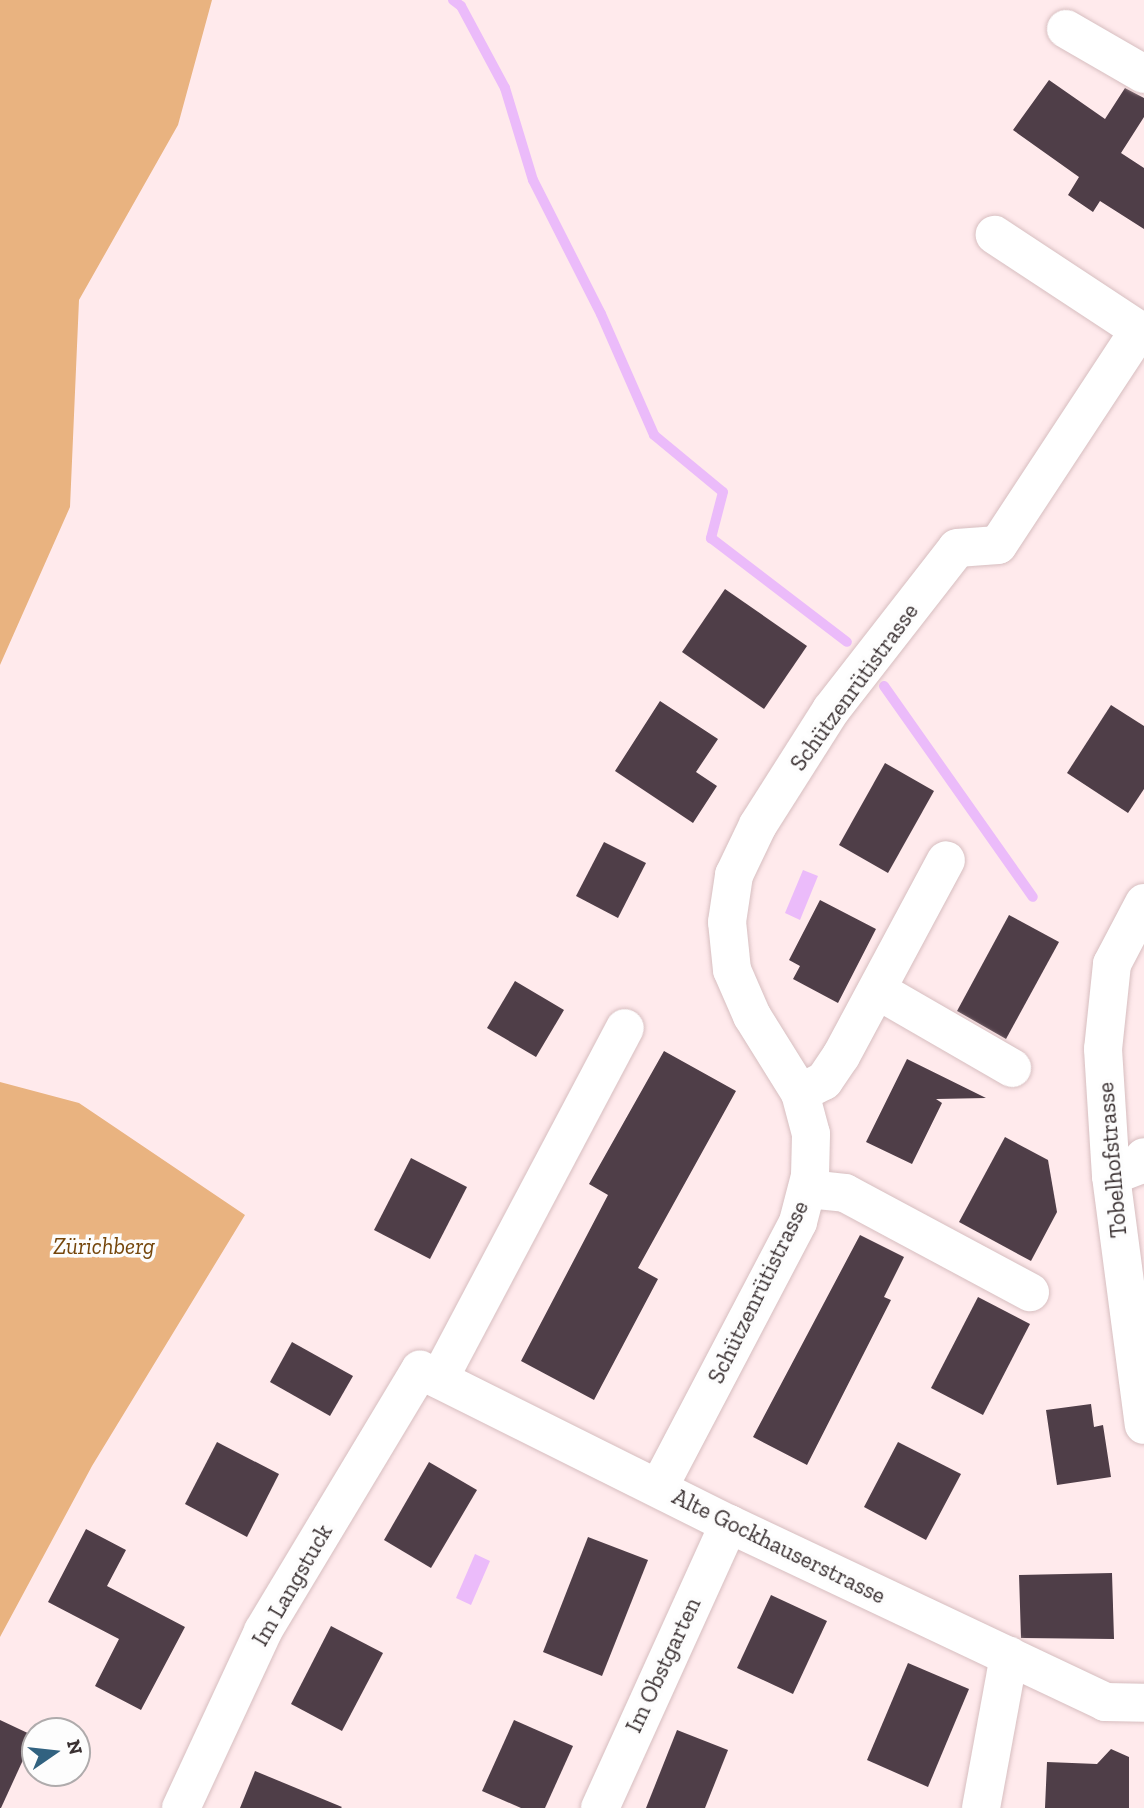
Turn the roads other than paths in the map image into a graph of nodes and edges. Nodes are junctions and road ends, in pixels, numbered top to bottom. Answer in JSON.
{"nodes":[{"id":1,"x":1066,"y":29,"type":"dead end"},
{"id":2,"x":1144,"y":74,"type":"edge"},
{"id":3,"x":995,"y":234,"type":"dead end"},
{"id":4,"x":946,"y":860,"type":"dead end"},
{"id":5,"x":1144,"y":903,"type":"edge"},
{"id":6,"x":877,"y":990,"type":"junction"},
{"id":7,"x":625,"y":1028,"type":"dead end"},
{"id":8,"x":1012,"y":1068,"type":"dead end"},
{"id":9,"x":800,"y":1093,"type":"junction"},
{"id":10,"x":1144,"y":1157,"type":"edge"},
{"id":11,"x":1111,"y":1176,"type":"junction"},
{"id":12,"x":808,"y":1189,"type":"junction"},
{"id":13,"x":1030,"y":1292,"type":"dead end"},
{"id":14,"x":429,"y":1375,"type":"junction"},
{"id":15,"x":1144,"y":1425,"type":"edge"},
{"id":16,"x":659,"y":1488,"type":"junction"},
{"id":17,"x":729,"y":1524,"type":"junction"},
{"id":18,"x":1009,"y":1657,"type":"junction"},
{"id":19,"x":1144,"y":1703,"type":"edge"},
{"id":20,"x":181,"y":1808,"type":"edge"},
{"id":21,"x":600,"y":1808,"type":"edge"},
{"id":22,"x":981,"y":1808,"type":"edge"}],
"edges":[{"from":1,"to":2,"type":"street"},
{"from":3,"to":9,"type":"street","name":"Schützenrütistrasse"},
{"from":4,"to":6,"type":"street"},
{"from":5,"to":11,"type":"street","name":"Tobelhofstrasse"},
{"from":6,"to":8,"type":"street"},
{"from":6,"to":9,"type":"street"},
{"from":7,"to":14,"type":"street","name":"Im Langstuck"},
{"from":9,"to":12,"type":"street","name":"Schützenrütistrasse"},
{"from":10,"to":11,"type":"street"},
{"from":11,"to":15,"type":"street","name":"Tobelhofstrasse"},
{"from":12,"to":13,"type":"street"},
{"from":12,"to":16,"type":"street","name":"Schützenrütistrasse"},
{"from":14,"to":16,"type":"street","name":"Alte Gockhauserstrasse"},
{"from":14,"to":20,"type":"street","name":"Im Langstuck"},
{"from":16,"to":17,"type":"street","name":"Alte Gockhauserstrasse"},
{"from":17,"to":18,"type":"street","name":"Alte Gockhauserstrasse"},
{"from":17,"to":21,"type":"street","name":"Im Obstgarten"},
{"from":18,"to":19,"type":"street","name":"Alte Gockhauserstrasse"},
{"from":18,"to":22,"type":"street"}]}
